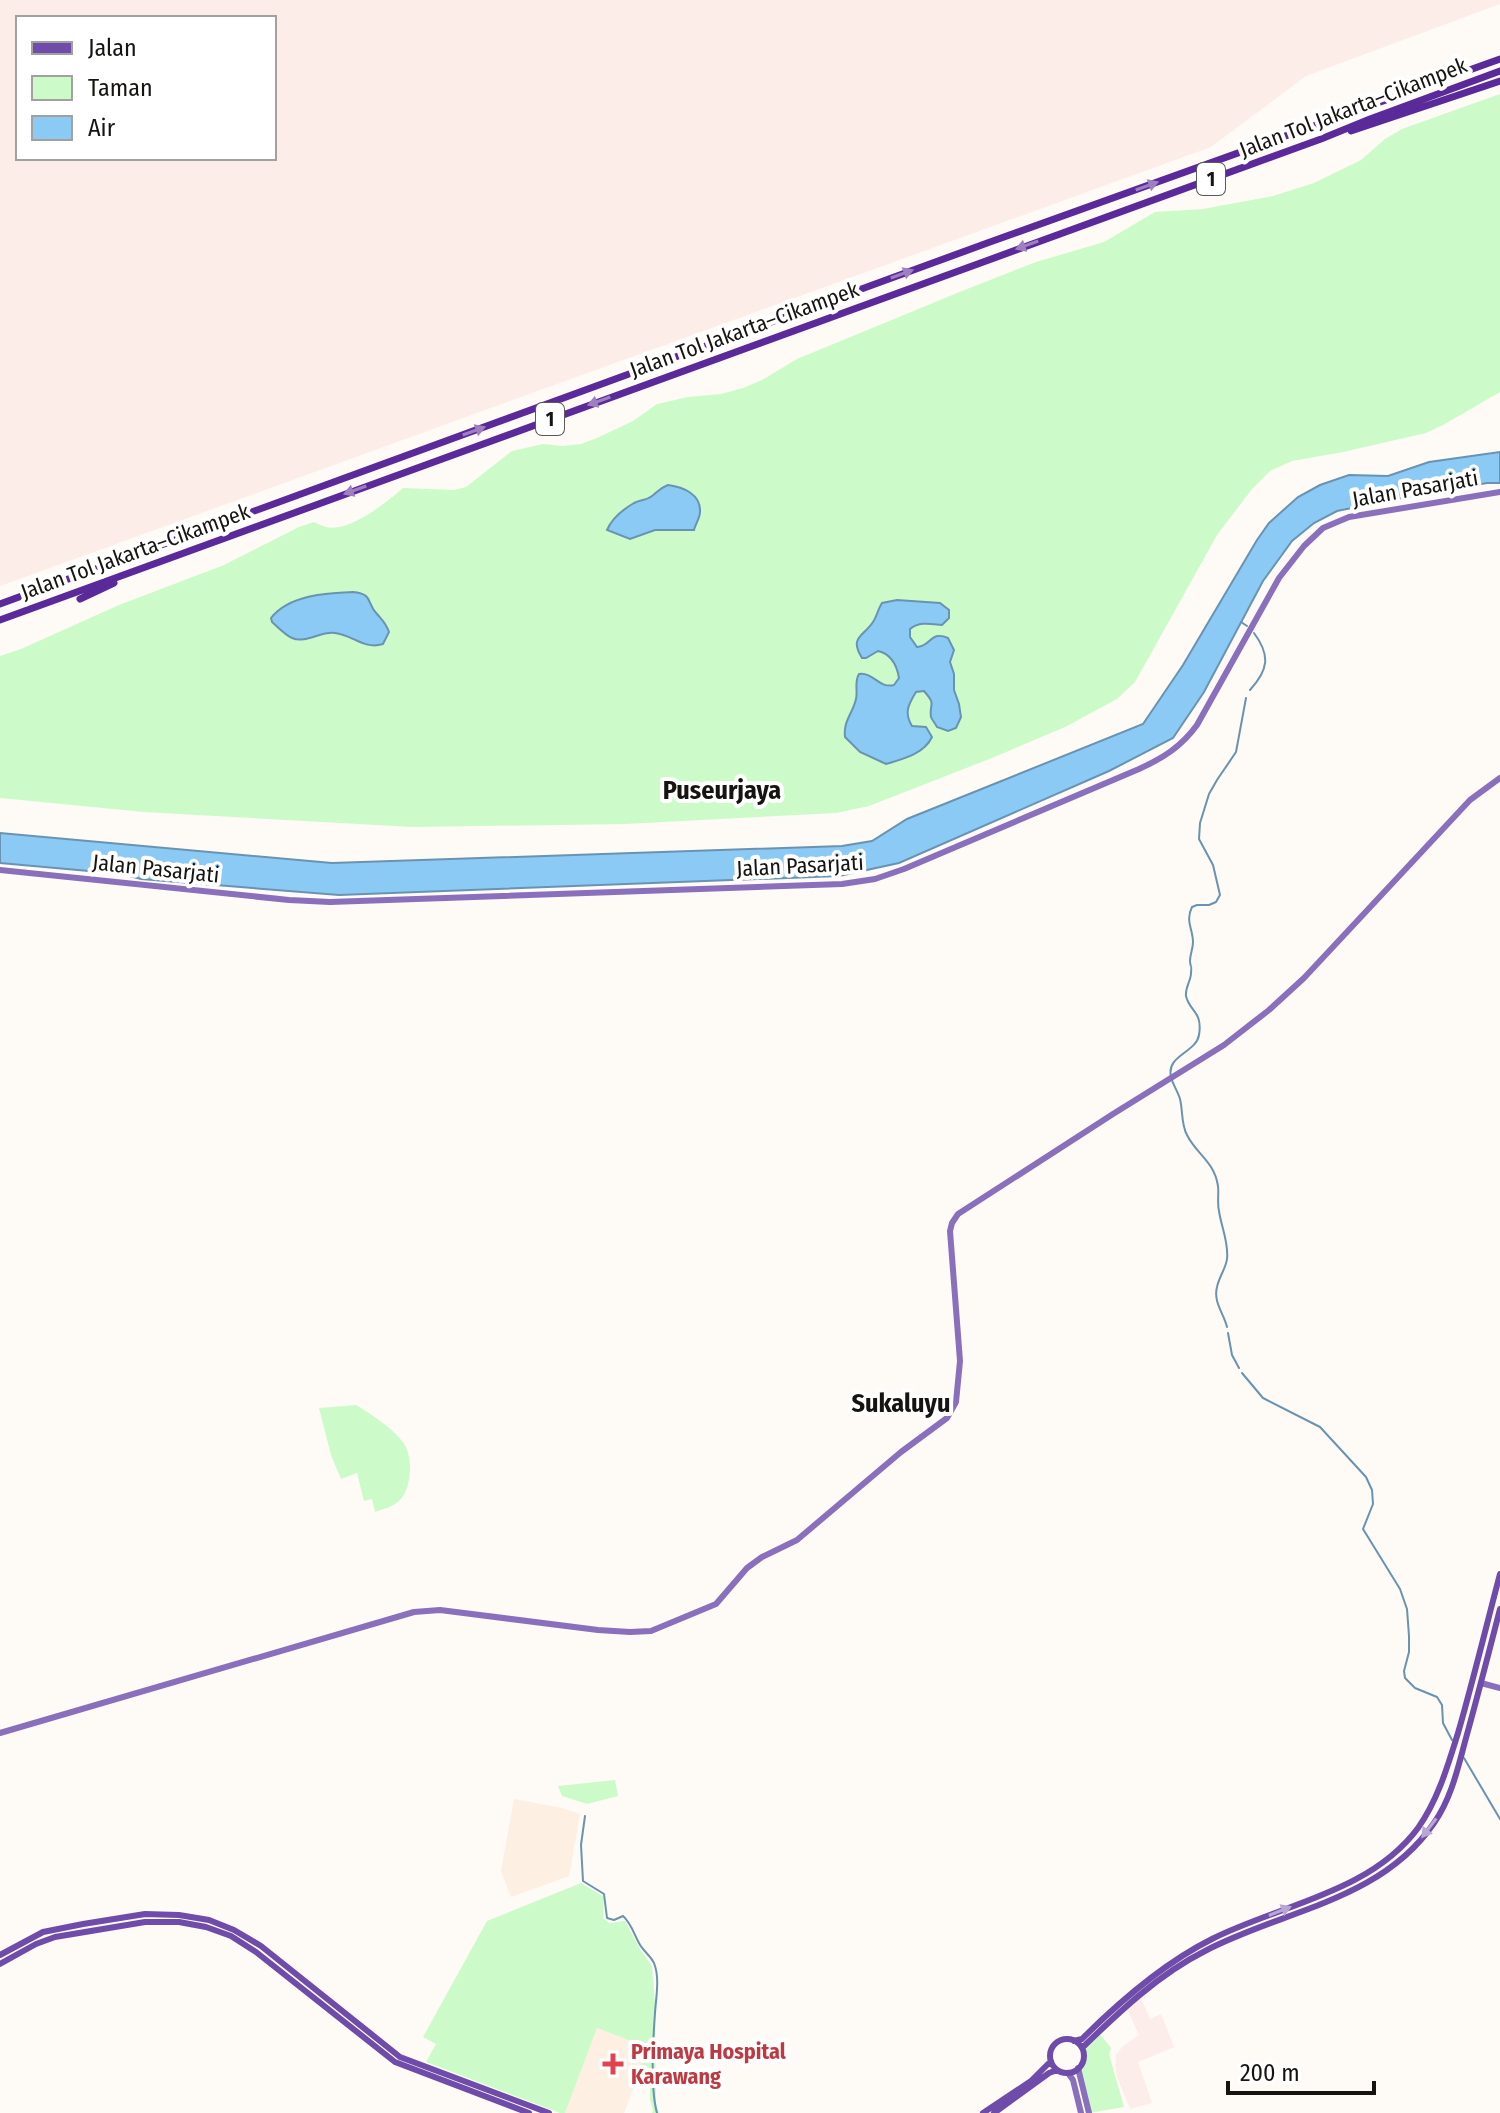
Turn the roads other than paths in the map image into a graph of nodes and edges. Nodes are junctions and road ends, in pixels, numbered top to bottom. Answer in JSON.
{"nodes":[{"id":1,"x":1500,"y":58,"type":"edge"},
{"id":2,"x":1500,"y":71,"type":"edge"},
{"id":3,"x":1500,"y":81,"type":"edge"},
{"id":4,"x":1321,"y":139,"type":"junction"},
{"id":5,"x":1500,"y":492,"type":"edge"},
{"id":6,"x":152,"y":565,"type":"junction"},
{"id":7,"x":80,"y":599,"type":"dead end"},
{"id":8,"x":0,"y":604,"type":"edge"},
{"id":9,"x":0,"y":620,"type":"edge"},
{"id":10,"x":1500,"y":778,"type":"edge"},
{"id":11,"x":0,"y":870,"type":"edge"},
{"id":12,"x":1500,"y":1574,"type":"edge"},
{"id":13,"x":1500,"y":1609,"type":"edge"},
{"id":14,"x":1481,"y":1683,"type":"junction"},
{"id":15,"x":1500,"y":1688,"type":"edge"},
{"id":16,"x":0,"y":1733,"type":"edge"},
{"id":17,"x":0,"y":1955,"type":"edge"},
{"id":18,"x":0,"y":1964,"type":"edge"},
{"id":19,"x":316,"y":1995,"type":"junction"},
{"id":20,"x":1074,"y":2041,"type":"junction"},
{"id":21,"x":1082,"y":2048,"type":"junction"},
{"id":22,"x":1051,"y":2061,"type":"junction"},
{"id":23,"x":1078,"y":2068,"type":"junction"},
{"id":24,"x":1057,"y":2070,"type":"junction"},
{"id":25,"x":1068,"y":2073,"type":"junction"},
{"id":26,"x":1076,"y":2078,"type":"junction"},
{"id":27,"x":529,"y":2113,"type":"edge"},
{"id":28,"x":549,"y":2113,"type":"edge"},
{"id":29,"x":983,"y":2113,"type":"edge"},
{"id":30,"x":994,"y":2113,"type":"edge"},
{"id":31,"x":1081,"y":2113,"type":"edge"},
{"id":32,"x":1089,"y":2113,"type":"edge"}],
"edges":[{"from":8,"to":1,"type":"highway","name":"Jalan Tol Jakarta–Cikampek","number":"1","one_way":true},
{"from":2,"to":4,"type":"highway","name":"Jalan Tol Jakarta–Cikampek","number":"1"},
{"from":3,"to":4,"type":"highway","number":"1"},
{"from":4,"to":6,"type":"highway","name":"Jalan Tol Jakarta–Cikampek","number":"1","one_way":true},
{"from":5,"to":11,"type":"street","name":"Jalan Pasarjati"},
{"from":6,"to":7,"type":"highway"},
{"from":6,"to":9,"type":"highway","name":"Jalan Tol Jakarta–Cikampek","number":"1"},
{"from":10,"to":16,"type":"street"},
{"from":20,"to":12,"type":"main road","one_way":true},
{"from":13,"to":14,"type":"main road"},
{"from":14,"to":15,"type":"street"},
{"from":14,"to":21,"type":"main road","one_way":true},
{"from":17,"to":19,"type":"main road"},
{"from":18,"to":19,"type":"main road"},
{"from":19,"to":27,"type":"main road"},
{"from":19,"to":28,"type":"main road"},
{"from":20,"to":21,"type":"main road"},
{"from":20,"to":22,"type":"main road"},
{"from":21,"to":23,"type":"main road"},
{"from":22,"to":24,"type":"main road"},
{"from":22,"to":29,"type":"main road"},
{"from":23,"to":25,"type":"main road"},
{"from":23,"to":26,"type":"street"},
{"from":24,"to":25,"type":"main road"},
{"from":24,"to":30,"type":"main road"},
{"from":25,"to":26,"type":"street"},
{"from":26,"to":31,"type":"street"},
{"from":26,"to":32,"type":"street"}]}
